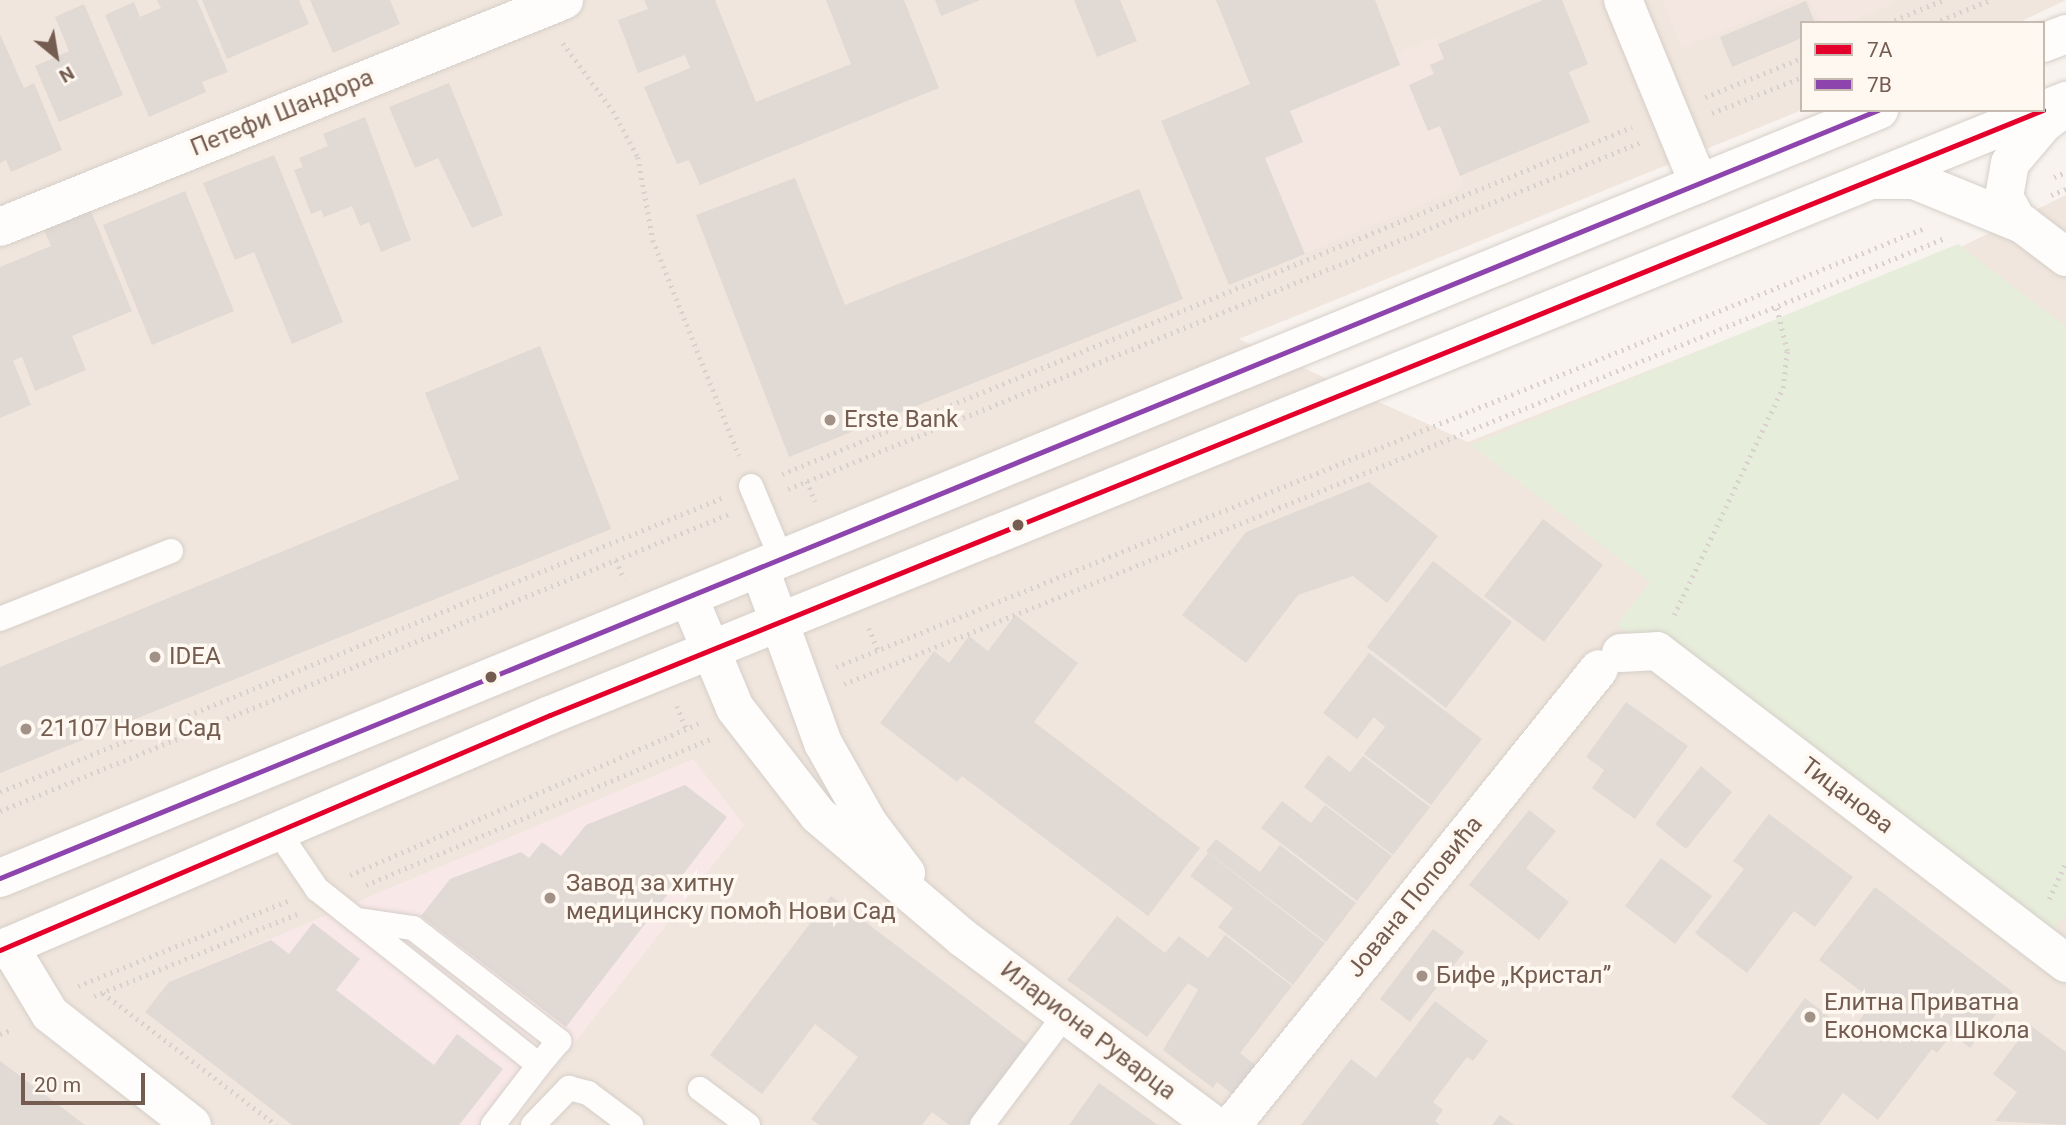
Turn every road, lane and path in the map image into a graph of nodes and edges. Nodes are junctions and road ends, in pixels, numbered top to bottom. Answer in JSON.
{"nodes":[{"id":1,"x":564,"y":0,"type":"edge"},
{"id":2,"x":1623,"y":0,"type":"edge"},
{"id":3,"x":1944,"y":0,"type":"edge"},
{"id":4,"x":1990,"y":0,"type":"edge"},
{"id":5,"x":517,"y":9,"type":"edge"},
{"id":6,"x":1893,"y":21,"type":"edge"},
{"id":7,"x":1939,"y":21,"type":"edge"},
{"id":8,"x":2066,"y":34,"type":"edge"},
{"id":9,"x":2045,"y":42,"type":"edge"},
{"id":10,"x":1800,"y":59,"type":"edge"},
{"id":11,"x":1800,"y":78,"type":"edge"},
{"id":12,"x":2066,"y":101,"type":"edge"},
{"id":13,"x":2066,"y":107,"type":"edge"},
{"id":14,"x":2045,"y":110,"type":"edge"},
{"id":15,"x":1874,"y":112,"type":"edge"},
{"id":16,"x":2039,"y":112,"type":"edge"},
{"id":17,"x":1671,"y":120,"type":"junction"},
{"id":18,"x":2066,"y":172,"type":"edge"},
{"id":19,"x":1873,"y":180,"type":"junction"},
{"id":20,"x":1699,"y":184,"type":"junction"},
{"id":21,"x":2066,"y":189,"type":"edge"},
{"id":22,"x":2003,"y":211,"type":"junction"},
{"id":23,"x":0,"y":227,"type":"edge"},
{"id":24,"x":2066,"y":257,"type":"edge"},
{"id":25,"x":1776,"y":306,"type":"junction"},
{"id":26,"x":754,"y":494,"type":"junction"},
{"id":27,"x":171,"y":551,"type":"dead end"},
{"id":28,"x":771,"y":565,"type":"junction"},
{"id":29,"x":689,"y":598,"type":"junction"},
{"id":30,"x":0,"y":620,"type":"edge"},
{"id":31,"x":780,"y":622,"type":"junction"},
{"id":32,"x":709,"y":650,"type":"junction"},
{"id":33,"x":1626,"y":657,"type":"junction"},
{"id":34,"x":803,"y":691,"type":"junction"},
{"id":35,"x":742,"y":716,"type":"junction"},
{"id":36,"x":0,"y":792,"type":"edge"},
{"id":37,"x":0,"y":811,"type":"edge"},
{"id":38,"x":279,"y":833,"type":"junction"},
{"id":39,"x":0,"y":878,"type":"edge"},
{"id":40,"x":324,"y":895,"type":"junction"},
{"id":41,"x":963,"y":938,"type":"junction"},
{"id":42,"x":5,"y":948,"type":"edge"},
{"id":43,"x":2066,"y":963,"type":"edge"},
{"id":44,"x":103,"y":993,"type":"junction"},
{"id":45,"x":44,"y":1008,"type":"junction"},
{"id":46,"x":1065,"y":1015,"type":"junction"},
{"id":47,"x":0,"y":1034,"type":"edge"},
{"id":48,"x":700,"y":1089,"type":"dead end"},
{"id":49,"x":192,"y":1125,"type":"edge"},
{"id":50,"x":276,"y":1125,"type":"edge"},
{"id":51,"x":493,"y":1125,"type":"edge"},
{"id":52,"x":533,"y":1125,"type":"edge"},
{"id":53,"x":631,"y":1125,"type":"edge"},
{"id":54,"x":748,"y":1125,"type":"edge"},
{"id":55,"x":982,"y":1125,"type":"edge"},
{"id":56,"x":1214,"y":1125,"type":"edge"},
{"id":57,"x":1232,"y":1125,"type":"edge"}],
"edges":[{"from":1,"to":5,"type":"main road","name":"Петефи Шандора"},
{"from":2,"to":17,"type":"main road"},
{"from":3,"to":6,"type":"path"},
{"from":4,"to":7,"type":"path"},
{"from":5,"to":23,"type":"main road","name":"Петефи Шандора"},
{"from":5,"to":26,"type":"path"},
{"from":8,"to":9,"type":"main road"},
{"from":10,"to":17,"type":"path"},
{"from":11,"to":17,"type":"path"},
{"from":12,"to":14,"type":"main road"},
{"from":13,"to":22,"type":"main road"},
{"from":15,"to":20,"type":"main road"},
{"from":16,"to":19,"type":"main road"},
{"from":17,"to":20,"type":"main road"},
{"from":17,"to":26,"type":"path"},
{"from":17,"to":26,"type":"path"},
{"from":18,"to":22,"type":"path"},
{"from":19,"to":22,"type":"main road"},
{"from":19,"to":31,"type":"main road"},
{"from":20,"to":28,"type":"main road"},
{"from":21,"to":22,"type":"path"},
{"from":22,"to":24,"type":"main road"},
{"from":22,"to":25,"type":"path"},
{"from":22,"to":34,"type":"path"},
{"from":25,"to":33,"type":"path"},
{"from":25,"to":34,"type":"path"},
{"from":26,"to":28,"type":"lane"},
{"from":26,"to":36,"type":"path"},
{"from":26,"to":37,"type":"path"},
{"from":27,"to":30,"type":"lane"},
{"from":28,"to":29,"type":"main road"},
{"from":28,"to":31,"type":"main road","name":"Илариона Руварца"},
{"from":29,"to":32,"type":"main road","name":"Илариона Руварца"},
{"from":29,"to":39,"type":"main road"},
{"from":31,"to":32,"type":"main road"},
{"from":31,"to":34,"type":"main road","name":"Илариона Руварца"},
{"from":32,"to":35,"type":"main road","name":"Илариона Руварца"},
{"from":32,"to":38,"type":"main road"},
{"from":33,"to":43,"type":"main road","name":"Тицанова"},
{"from":33,"to":57,"type":"main road","name":"Јована Поповића"},
{"from":34,"to":41,"type":"main road","name":"Илариона Руварца"},
{"from":35,"to":40,"type":"path"},
{"from":35,"to":40,"type":"path"},
{"from":35,"to":41,"type":"main road","name":"Илариона Руварца"},
{"from":38,"to":40,"type":"lane"},
{"from":38,"to":42,"type":"main road"},
{"from":40,"to":44,"type":"path"},
{"from":40,"to":45,"type":"path"},
{"from":40,"to":51,"type":"lane"},
{"from":41,"to":46,"type":"main road","name":"Илариона Руварца"},
{"from":42,"to":45,"type":"main road"},
{"from":44,"to":45,"type":"path"},
{"from":44,"to":50,"type":"path"},
{"from":45,"to":47,"type":"path"},
{"from":45,"to":49,"type":"main road"},
{"from":46,"to":55,"type":"lane"},
{"from":46,"to":56,"type":"main road","name":"Илариона Руварца"},
{"from":48,"to":54,"type":"lane"},
{"from":52,"to":53,"type":"lane"}]}
